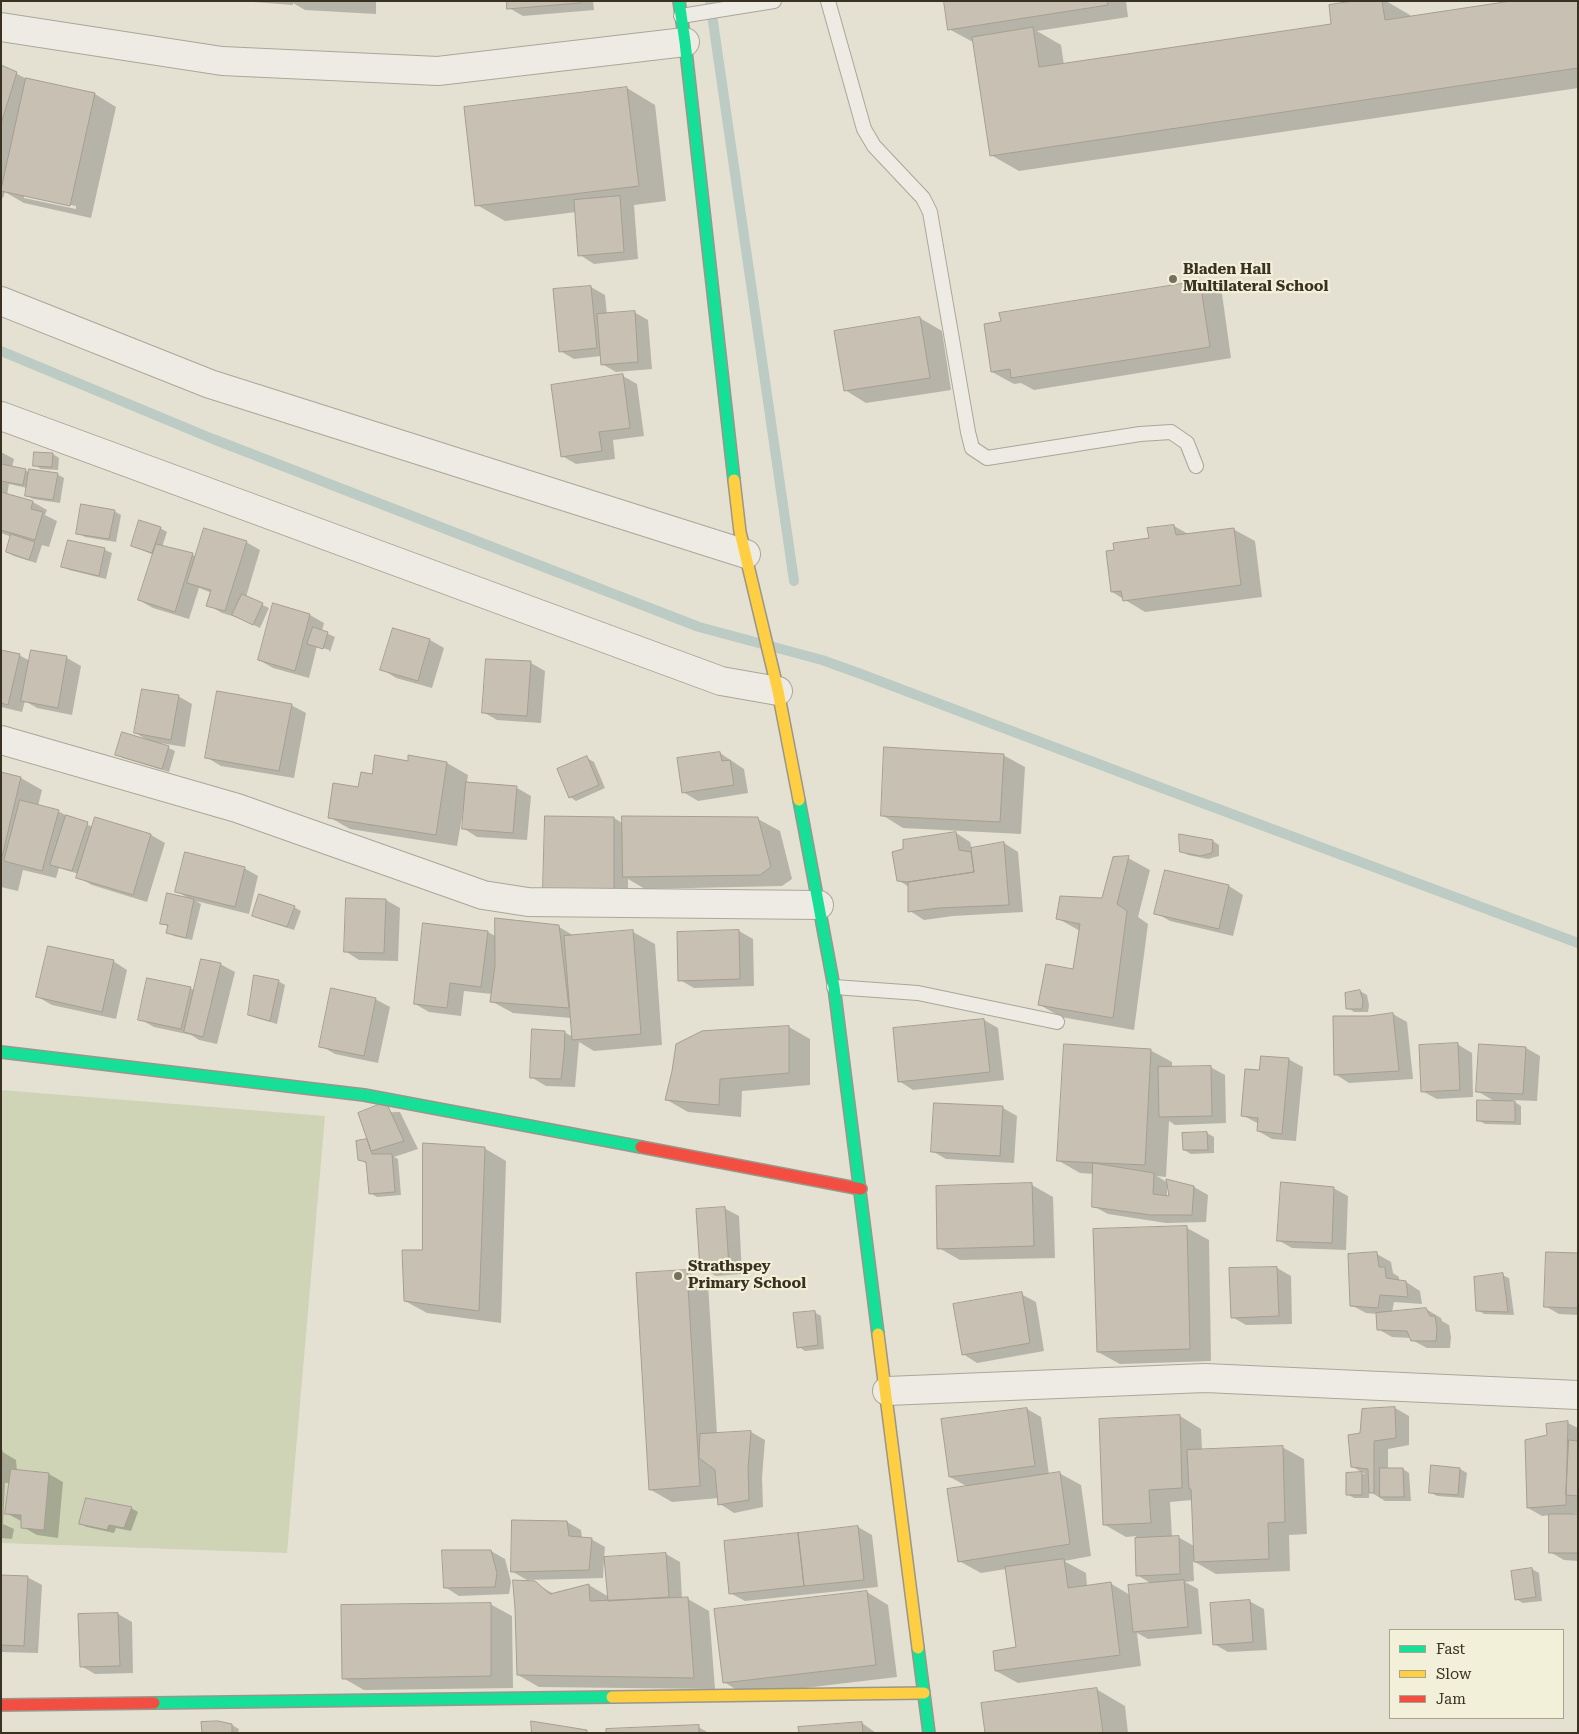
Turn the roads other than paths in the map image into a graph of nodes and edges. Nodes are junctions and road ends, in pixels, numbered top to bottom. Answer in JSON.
{"nodes":[{"id":1,"x":679,"y":1,"type":"edge"},
{"id":2,"x":774,"y":1,"type":"edge"},
{"id":3,"x":828,"y":1,"type":"edge"},
{"id":4,"x":1,"y":27,"type":"edge"},
{"id":5,"x":683,"y":29,"type":"junction"},
{"id":6,"x":1,"y":301,"type":"edge"},
{"id":7,"x":1,"y":416,"type":"edge"},
{"id":8,"x":1196,"y":466,"type":"dead end"},
{"id":9,"x":746,"y":554,"type":"junction"},
{"id":10,"x":778,"y":691,"type":"junction"},
{"id":11,"x":1,"y":740,"type":"edge"},
{"id":12,"x":819,"y":905,"type":"junction"},
{"id":13,"x":834,"y":987,"type":"junction"},
{"id":14,"x":1057,"y":1022,"type":"dead end"},
{"id":15,"x":1,"y":1052,"type":"edge"},
{"id":16,"x":861,"y":1188,"type":"junction"},
{"id":17,"x":886,"y":1391,"type":"junction"},
{"id":18,"x":1578,"y":1395,"type":"edge"},
{"id":19,"x":924,"y":1693,"type":"junction"},
{"id":20,"x":1,"y":1705,"type":"edge"},
{"id":21,"x":929,"y":1733,"type":"edge"}],
"edges":[{"from":1,"to":5,"type":"street"},
{"from":2,"to":5,"type":"lane"},
{"from":3,"to":8,"type":"lane"},
{"from":4,"to":5,"type":"street"},
{"from":5,"to":9,"type":"street"},
{"from":6,"to":9,"type":"street"},
{"from":7,"to":10,"type":"street"},
{"from":9,"to":10,"type":"street"},
{"from":10,"to":12,"type":"street"},
{"from":11,"to":12,"type":"street"},
{"from":12,"to":13,"type":"street"},
{"from":13,"to":14,"type":"lane"},
{"from":13,"to":16,"type":"street"},
{"from":15,"to":16,"type":"street"},
{"from":16,"to":17,"type":"street"},
{"from":17,"to":18,"type":"street"},
{"from":17,"to":19,"type":"street"},
{"from":19,"to":20,"type":"street"},
{"from":19,"to":21,"type":"street"}]}
